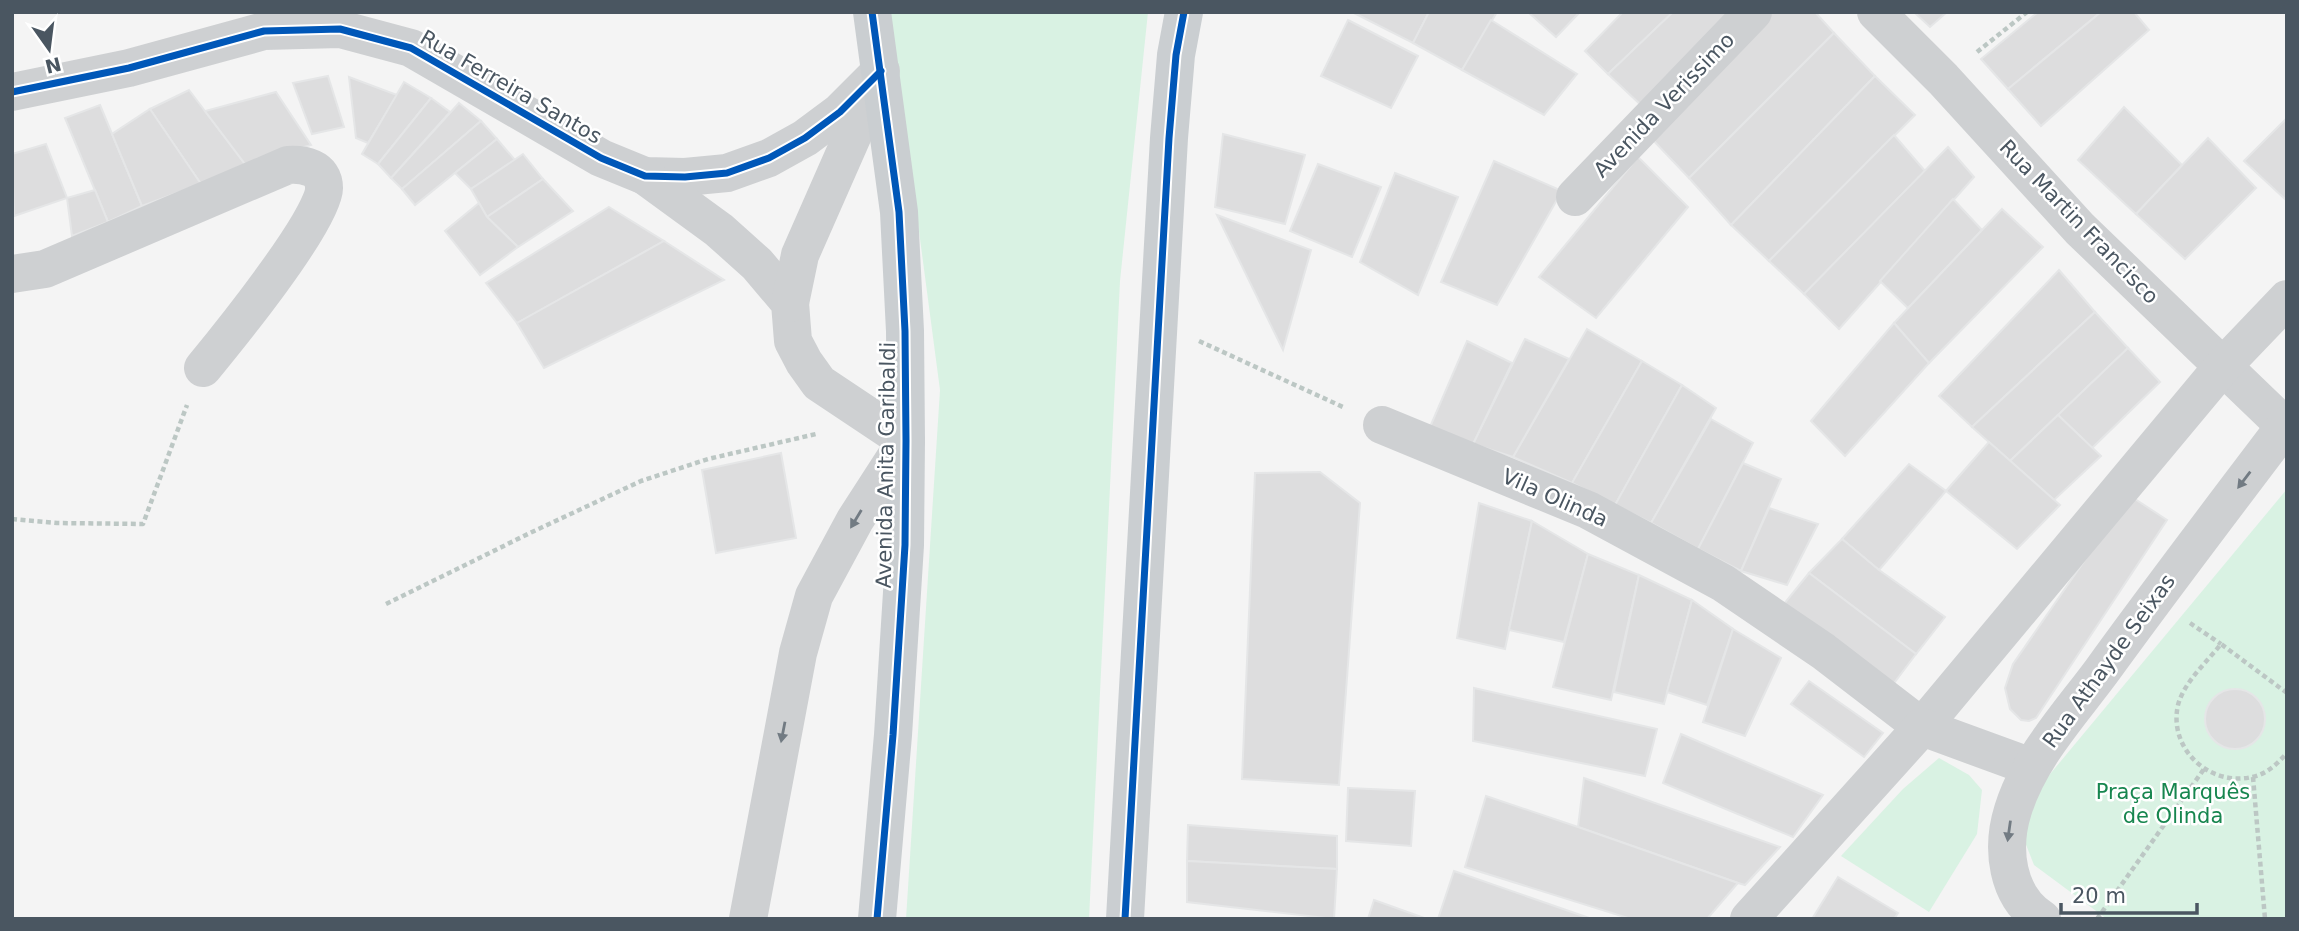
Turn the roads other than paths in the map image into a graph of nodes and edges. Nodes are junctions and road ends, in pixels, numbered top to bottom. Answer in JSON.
{"nodes":[{"id":1,"x":872,"y":12,"type":"edge"},
{"id":2,"x":1184,"y":12,"type":"edge"},
{"id":3,"x":1753,"y":12,"type":"edge"},
{"id":4,"x":1876,"y":12,"type":"edge"},
{"id":5,"x":881,"y":71,"type":"junction"},
{"id":6,"x":12,"y":92,"type":"edge"},
{"id":7,"x":645,"y":176,"type":"junction"},
{"id":8,"x":1576,"y":197,"type":"dead end"},
{"id":9,"x":12,"y":274,"type":"edge"},
{"id":10,"x":2287,"y":299,"type":"edge"},
{"id":11,"x":790,"y":303,"type":"junction"},
{"id":12,"x":2223,"y":366,"type":"junction"},
{"id":13,"x":203,"y":368,"type":"road end"},
{"id":14,"x":1382,"y":425,"type":"road end"},
{"id":15,"x":2286,"y":427,"type":"edge"},
{"id":16,"x":906,"y":441,"type":"junction"},
{"id":17,"x":1922,"y":727,"type":"junction"},
{"id":18,"x":2031,"y":767,"type":"junction"},
{"id":19,"x":748,"y":919,"type":"edge"},
{"id":20,"x":877,"y":919,"type":"edge"},
{"id":21,"x":1125,"y":919,"type":"edge"},
{"id":22,"x":1749,"y":919,"type":"edge"},
{"id":23,"x":2042,"y":919,"type":"edge"}],
"edges":[{"from":1,"to":5,"type":"main road","name":"Avenida Anita Garibaldi"},
{"from":2,"to":21,"type":"main road"},
{"from":3,"to":8,"type":"street","name":"Avenida Verissimo"},
{"from":4,"to":12,"type":"street","name":"Rua Martin Francisco"},
{"from":5,"to":7,"type":"street","name":"Rua Ferreira Santos"},
{"from":5,"to":11,"type":"street"},
{"from":5,"to":16,"type":"main road","name":"Avenida Anita Garibaldi"},
{"from":6,"to":7,"type":"street","name":"Rua Ferreira Santos"},
{"from":7,"to":11,"type":"street"},
{"from":9,"to":13,"type":"street"},
{"from":10,"to":12,"type":"street"},
{"from":11,"to":16,"type":"street"},
{"from":12,"to":15,"type":"street","name":"Rua Martin Francisco"},
{"from":12,"to":17,"type":"street"},
{"from":14,"to":17,"type":"street","name":"Vila Olinda"},
{"from":15,"to":18,"type":"street","name":"Rua Athayde Seixas","one_way":true},
{"from":16,"to":19,"type":"street","one_way":true},
{"from":16,"to":20,"type":"main road","name":"Avenida Anita Garibaldi"},
{"from":17,"to":18,"type":"street","name":"Rua Athayde Seixas"},
{"from":17,"to":22,"type":"street"},
{"from":18,"to":23,"type":"street","one_way":true}]}
